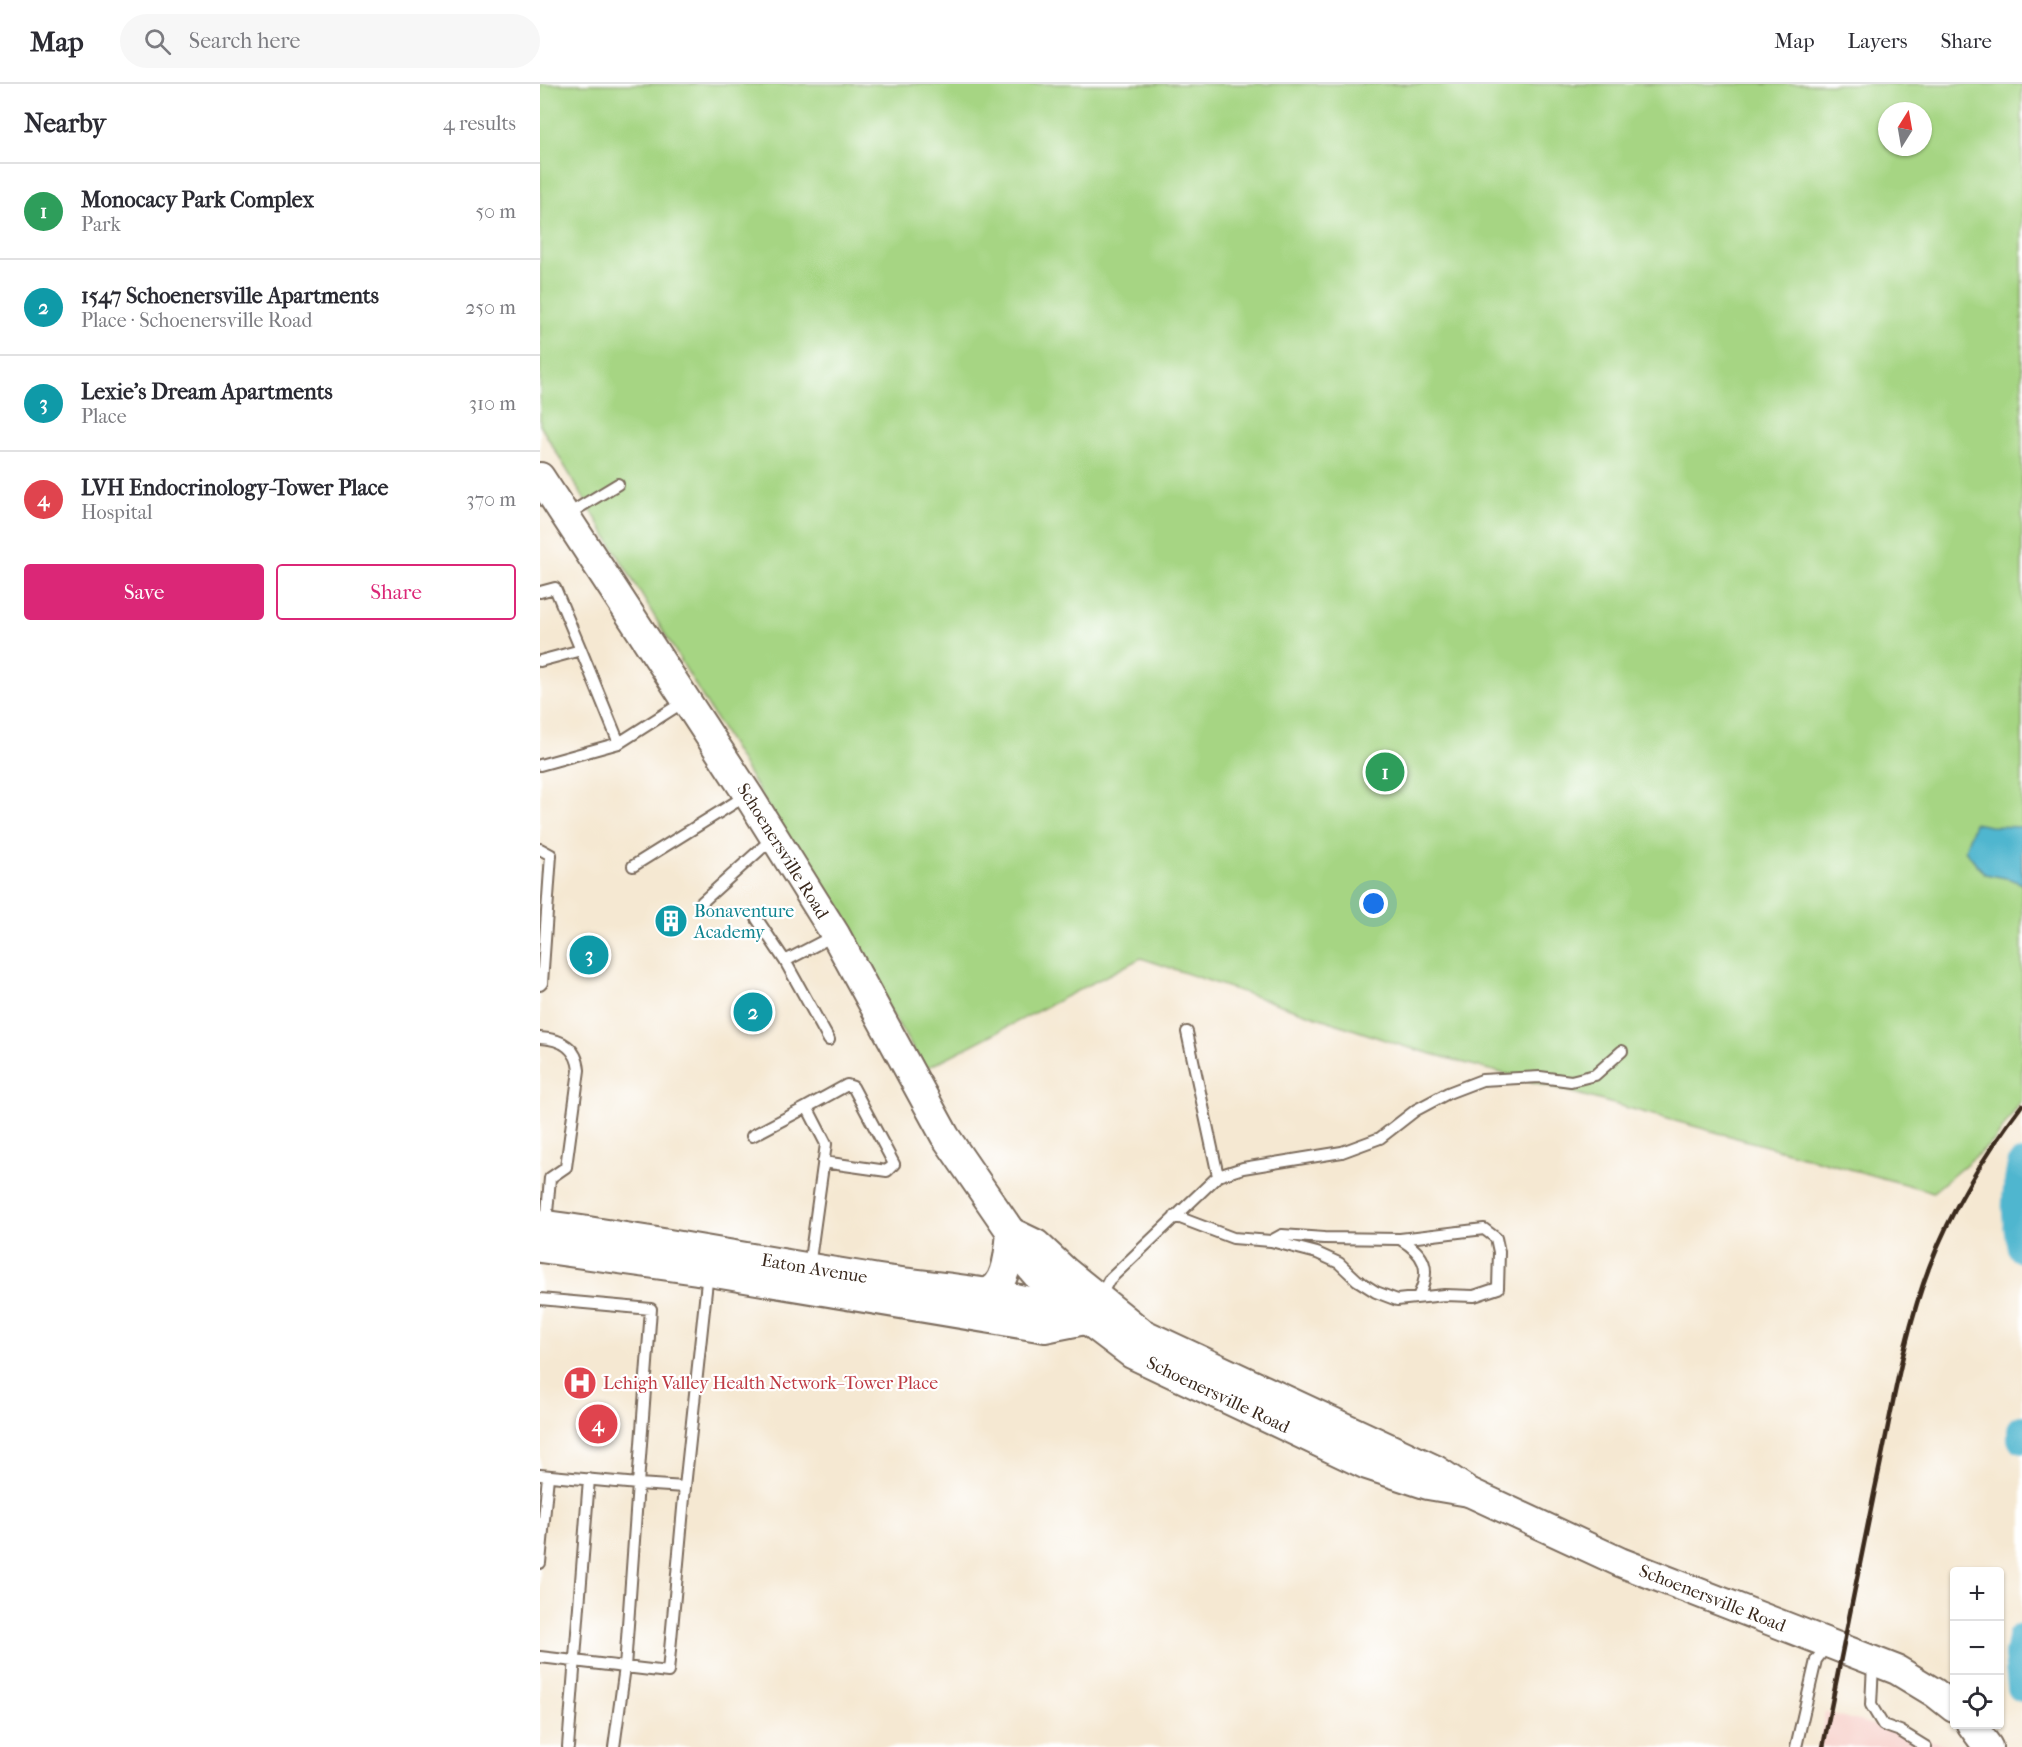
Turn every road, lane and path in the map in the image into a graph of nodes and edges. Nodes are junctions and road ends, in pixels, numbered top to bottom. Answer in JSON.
{"nodes":[{"id":1,"x":540,"y":477,"type":"edge"},
{"id":2,"x":618,"y":484,"type":"dead end"},
{"id":3,"x":565,"y":516,"type":"junction"},
{"id":4,"x":540,"y":592,"type":"edge"},
{"id":5,"x":581,"y":650,"type":"junction"},
{"id":6,"x":540,"y":661,"type":"edge"},
{"id":7,"x":685,"y":700,"type":"junction"},
{"id":8,"x":619,"y":743,"type":"junction"},
{"id":9,"x":540,"y":765,"type":"edge"},
{"id":10,"x":748,"y":795,"type":"junction"},
{"id":11,"x":774,"y":837,"type":"junction"},
{"id":12,"x":540,"y":849,"type":"edge"},
{"id":13,"x":633,"y":866,"type":"dead end"},
{"id":14,"x":701,"y":903,"type":"dead end"},
{"id":15,"x":757,"y":919,"type":"dead end"},
{"id":16,"x":835,"y":934,"type":"junction"},
{"id":17,"x":785,"y":961,"type":"junction"},
{"id":18,"x":540,"y":985,"type":"edge"},
{"id":19,"x":1187,"y":1032,"type":"dead end"},
{"id":20,"x":540,"y":1038,"type":"edge"},
{"id":21,"x":829,"y":1040,"type":"dead end"},
{"id":22,"x":1622,"y":1051,"type":"dead end"},
{"id":23,"x":807,"y":1107,"type":"junction"},
{"id":24,"x":752,"y":1136,"type":"dead end"},
{"id":25,"x":824,"y":1162,"type":"junction"},
{"id":26,"x":1218,"y":1176,"type":"junction"},
{"id":27,"x":1175,"y":1216,"type":"junction"},
{"id":28,"x":1011,"y":1232,"type":"junction"},
{"id":29,"x":1400,"y":1239,"type":"junction"},
{"id":30,"x":541,"y":1241,"type":"edge"},
{"id":31,"x":1271,"y":1241,"type":"junction"},
{"id":32,"x":809,"y":1267,"type":"junction"},
{"id":33,"x":708,"y":1272,"type":"junction"},
{"id":34,"x":984,"y":1293,"type":"junction"},
{"id":35,"x":1418,"y":1297,"type":"junction"},
{"id":36,"x":540,"y":1299,"type":"edge"},
{"id":37,"x":1092,"y":1309,"type":"junction"},
{"id":38,"x":1142,"y":1333,"type":"joint"},
{"id":39,"x":544,"y":1475,"type":"edge"},
{"id":40,"x":589,"y":1479,"type":"junction"},
{"id":41,"x":638,"y":1484,"type":"junction"},
{"id":42,"x":685,"y":1486,"type":"junction"},
{"id":43,"x":1469,"y":1492,"type":"junction"},
{"id":44,"x":540,"y":1563,"type":"edge"},
{"id":45,"x":1829,"y":1643,"type":"junction"},
{"id":46,"x":540,"y":1657,"type":"edge"},
{"id":47,"x":1874,"y":1660,"type":"junction"},
{"id":48,"x":575,"y":1661,"type":"junction"},
{"id":49,"x":625,"y":1667,"type":"junction"},
{"id":50,"x":1950,"y":1705,"type":"edge"},
{"id":51,"x":1974,"y":1729,"type":"edge"},
{"id":52,"x":568,"y":1747,"type":"edge"},
{"id":53,"x":614,"y":1747,"type":"edge"},
{"id":54,"x":1796,"y":1747,"type":"edge"},
{"id":55,"x":1926,"y":1747,"type":"edge"},
{"id":56,"x":1988,"y":1747,"type":"edge"}],
"edges":[{"from":1,"to":3,"type":"main road","name":"Schoenersville Road"},
{"from":2,"to":3,"type":"lane"},
{"from":3,"to":7,"type":"main road","name":"Schoenersville Road"},
{"from":4,"to":5,"type":"lane"},
{"from":5,"to":6,"type":"lane"},
{"from":5,"to":8,"type":"lane"},
{"from":7,"to":8,"type":"lane"},
{"from":7,"to":10,"type":"main road","name":"Schoenersville Road"},
{"from":8,"to":9,"type":"lane"},
{"from":10,"to":11,"type":"main road","name":"Schoenersville Road"},
{"from":10,"to":13,"type":"lane"},
{"from":11,"to":14,"type":"lane"},
{"from":11,"to":16,"type":"main road","name":"Schoenersville Road"},
{"from":12,"to":18,"type":"lane"},
{"from":15,"to":17,"type":"lane"},
{"from":16,"to":17,"type":"lane"},
{"from":16,"to":28,"type":"main road","name":"Schoenersville Road"},
{"from":17,"to":21,"type":"lane"},
{"from":19,"to":26,"type":"lane"},
{"from":20,"to":30,"type":"lane"},
{"from":22,"to":26,"type":"lane"},
{"from":23,"to":24,"type":"lane"},
{"from":23,"to":25,"type":"lane"},
{"from":23,"to":25,"type":"lane"},
{"from":25,"to":32,"type":"lane"},
{"from":26,"to":27,"type":"lane"},
{"from":27,"to":31,"type":"lane"},
{"from":27,"to":37,"type":"lane"},
{"from":28,"to":34,"type":"main road"},
{"from":28,"to":37,"type":"main road","name":"Schoenersville Road"},
{"from":29,"to":31,"type":"lane"},
{"from":29,"to":35,"type":"lane"},
{"from":29,"to":35,"type":"lane"},
{"from":30,"to":32,"type":"main road","name":"Eaton Avenue"},
{"from":30,"to":33,"type":"main road","name":"Eaton Avenue"},
{"from":31,"to":35,"type":"lane"},
{"from":32,"to":34,"type":"main road","name":"Eaton Avenue"},
{"from":33,"to":37,"type":"main road","name":"Eaton Avenue"},
{"from":33,"to":42,"type":"lane"},
{"from":34,"to":37,"type":"main road","name":"Eaton Avenue"},
{"from":36,"to":41,"type":"lane"},
{"from":37,"to":38,"type":"main road","name":"Eaton Avenue"},
{"from":37,"to":43,"type":"main road","name":"Schoenersville Road"},
{"from":38,"to":43,"type":"main road","name":"Schoenersville Road"},
{"from":39,"to":40,"type":"lane"},
{"from":39,"to":44,"type":"lane"},
{"from":40,"to":41,"type":"lane"},
{"from":40,"to":48,"type":"lane"},
{"from":41,"to":42,"type":"lane"},
{"from":41,"to":49,"type":"lane"},
{"from":42,"to":49,"type":"lane"},
{"from":43,"to":45,"type":"main road","name":"Schoenersville Road"},
{"from":45,"to":47,"type":"main road","name":"Schoenersville Road"},
{"from":45,"to":54,"type":"lane"},
{"from":46,"to":48,"type":"lane"},
{"from":47,"to":50,"type":"main road","name":"Schoenersville Road"},
{"from":47,"to":55,"type":"lane"},
{"from":48,"to":49,"type":"lane"},
{"from":48,"to":52,"type":"lane"},
{"from":49,"to":53,"type":"lane"},
{"from":51,"to":56,"type":"main road"}]}
